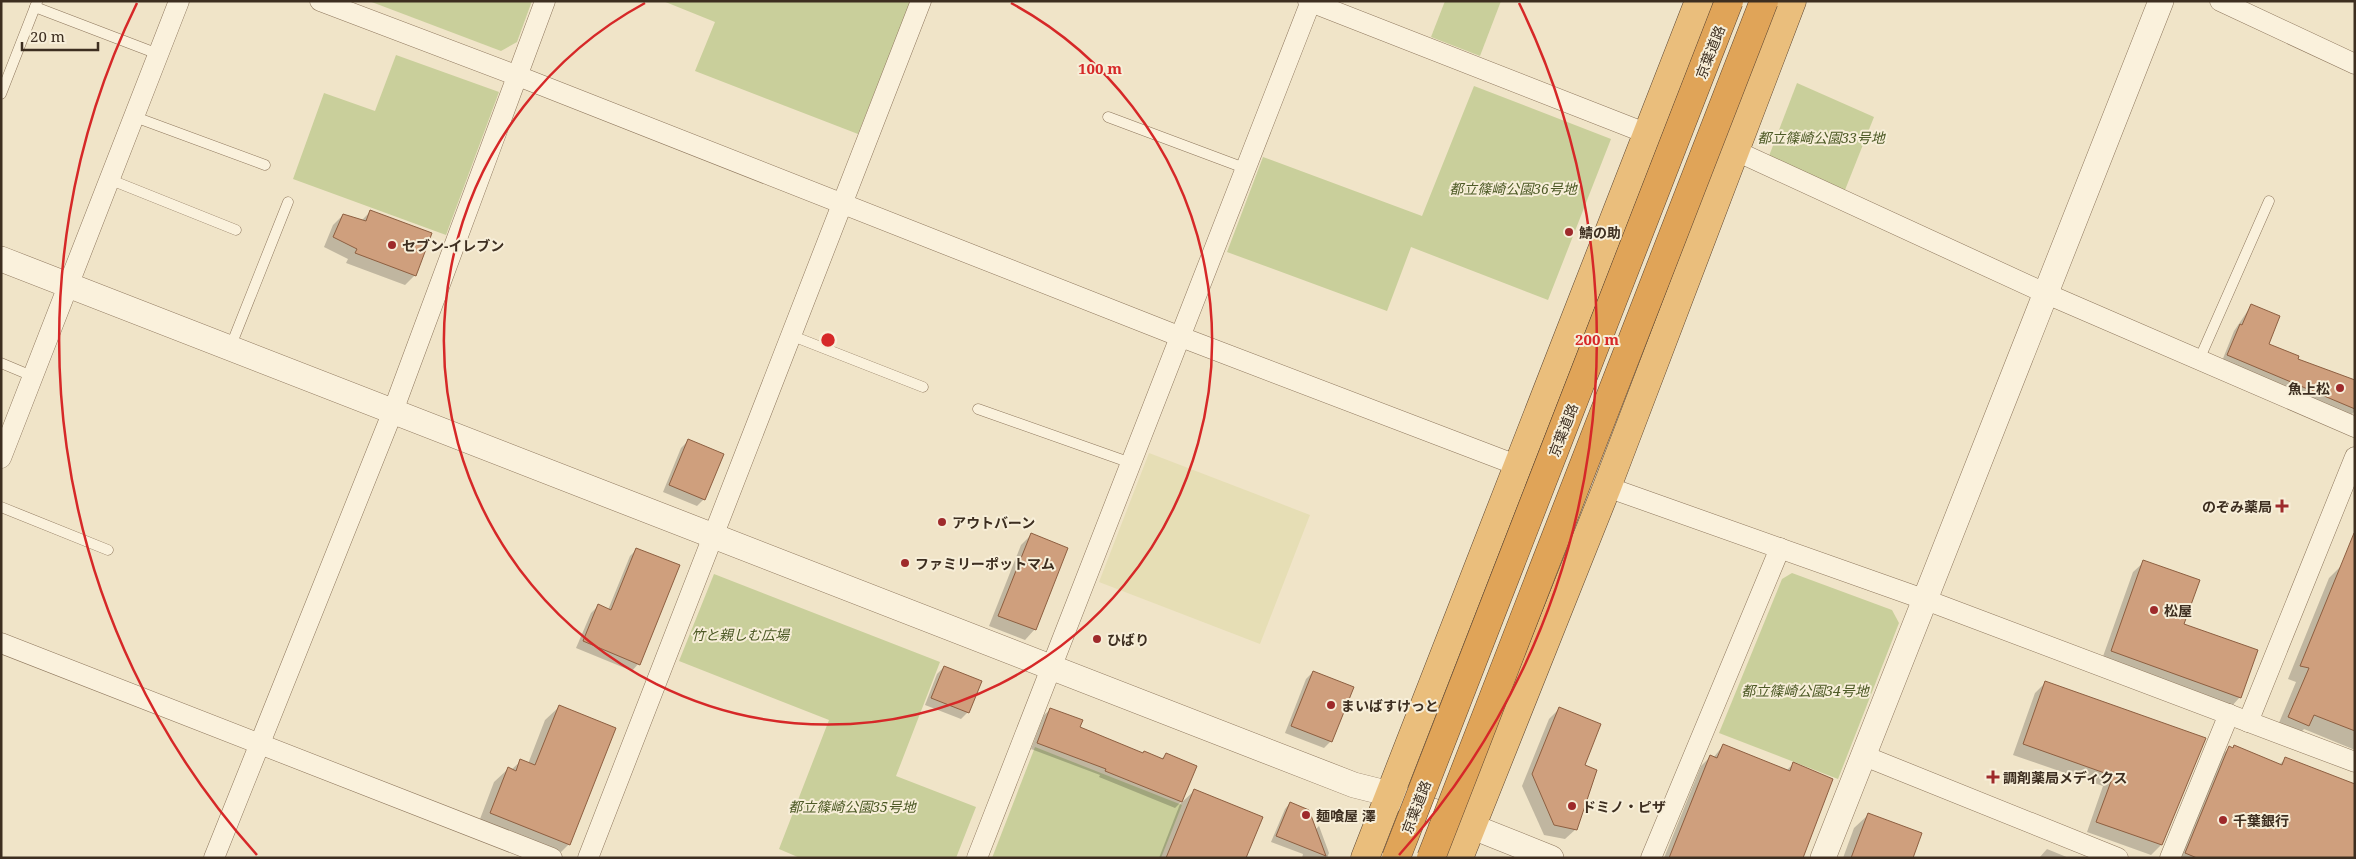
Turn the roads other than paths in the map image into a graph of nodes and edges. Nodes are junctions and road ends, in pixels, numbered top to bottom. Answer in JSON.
{"nodes":[{"id":1,"x":179,"y":1,"type":"edge"},
{"id":2,"x":320,"y":1,"type":"edge"},
{"id":3,"x":545,"y":1,"type":"edge"},
{"id":4,"x":921,"y":1,"type":"edge"},
{"id":5,"x":1698,"y":1,"type":"edge"},
{"id":6,"x":1730,"y":1,"type":"edge"},
{"id":7,"x":1764,"y":1,"type":"edge"},
{"id":8,"x":1792,"y":1,"type":"edge"},
{"id":9,"x":2161,"y":1,"type":"edge"},
{"id":10,"x":2220,"y":1,"type":"edge"},
{"id":11,"x":1310,"y":2,"type":"edge"},
{"id":12,"x":36,"y":4,"type":"edge"},
{"id":13,"x":158,"y":54,"type":"junction"},
{"id":14,"x":2355,"y":64,"type":"edge"},
{"id":15,"x":518,"y":76,"type":"junction"},
{"id":16,"x":1,"y":94,"type":"edge"},
{"id":17,"x":135,"y":117,"type":"junction"},
{"id":18,"x":1108,"y":117,"type":"dead end"},
{"id":19,"x":1648,"y":134,"type":"junction"},
{"id":20,"x":1736,"y":151,"type":"junction"},
{"id":21,"x":265,"y":165,"type":"dead end"},
{"id":22,"x":1247,"y":169,"type":"junction"},
{"id":23,"x":111,"y":180,"type":"junction"},
{"id":24,"x":2269,"y":201,"type":"dead end"},
{"id":25,"x":288,"y":202,"type":"dead end"},
{"id":26,"x":841,"y":204,"type":"junction"},
{"id":27,"x":236,"y":230,"type":"dead end"},
{"id":28,"x":1,"y":259,"type":"edge"},
{"id":29,"x":68,"y":285,"type":"junction"},
{"id":30,"x":2047,"y":294,"type":"junction"},
{"id":31,"x":790,"y":335,"type":"junction"},
{"id":32,"x":1181,"y":337,"type":"junction"},
{"id":33,"x":230,"y":348,"type":"junction"},
{"id":34,"x":2199,"y":360,"type":"junction"},
{"id":35,"x":1,"y":363,"type":"edge"},
{"id":36,"x":32,"y":376,"type":"junction"},
{"id":37,"x":923,"y":387,"type":"dead end"},
{"id":38,"x":978,"y":408,"type":"dead end"},
{"id":39,"x":393,"y":411,"type":"junction"},
{"id":40,"x":2355,"y":427,"type":"edge"},
{"id":41,"x":2355,"y":457,"type":"edge"},
{"id":42,"x":1,"y":458,"type":"edge"},
{"id":43,"x":1131,"y":463,"type":"junction"},
{"id":44,"x":1519,"y":466,"type":"junction"},
{"id":45,"x":1607,"y":487,"type":"junction"},
{"id":46,"x":1,"y":507,"type":"edge"},
{"id":47,"x":713,"y":535,"type":"junction"},
{"id":48,"x":1780,"y":548,"type":"junction"},
{"id":49,"x":108,"y":550,"type":"dead end"},
{"id":50,"x":1926,"y":600,"type":"junction"},
{"id":51,"x":1,"y":643,"type":"edge"},
{"id":52,"x":1052,"y":668,"type":"junction"},
{"id":53,"x":2229,"y":714,"type":"junction"},
{"id":54,"x":2248,"y":722,"type":"junction"},
{"id":55,"x":260,"y":743,"type":"junction"},
{"id":56,"x":1862,"y":754,"type":"junction"},
{"id":57,"x":2355,"y":762,"type":"edge"},
{"id":58,"x":1390,"y":794,"type":"junction"},
{"id":59,"x":1471,"y":827,"type":"junction"},
{"id":60,"x":214,"y":858,"type":"edge"},
{"id":61,"x":552,"y":858,"type":"edge"},
{"id":62,"x":588,"y":858,"type":"edge"},
{"id":63,"x":977,"y":858,"type":"edge"},
{"id":64,"x":1365,"y":858,"type":"edge"},
{"id":65,"x":1396,"y":858,"type":"edge"},
{"id":66,"x":1431,"y":858,"type":"edge"},
{"id":67,"x":1459,"y":858,"type":"edge"},
{"id":68,"x":1551,"y":858,"type":"edge"},
{"id":69,"x":1651,"y":858,"type":"edge"},
{"id":70,"x":1823,"y":858,"type":"edge"},
{"id":71,"x":2118,"y":858,"type":"edge"},
{"id":72,"x":2170,"y":858,"type":"edge"}],
"edges":[{"from":1,"to":13,"type":"street"},
{"from":2,"to":15,"type":"street"},
{"from":3,"to":15,"type":"street"},
{"from":4,"to":26,"type":"street"},
{"from":5,"to":19,"type":"highway","name":"京葉道路"},
{"from":6,"to":65,"type":"highway","name":"京葉道路","bridge":true},
{"from":7,"to":66,"type":"highway","bridge":true},
{"from":8,"to":20,"type":"highway"},
{"from":9,"to":30,"type":"street"},
{"from":10,"to":14,"type":"street"},
{"from":11,"to":19,"type":"street"},
{"from":11,"to":22,"type":"street"},
{"from":12,"to":13,"type":"lane"},
{"from":12,"to":16,"type":"lane"},
{"from":13,"to":17,"type":"street"},
{"from":15,"to":26,"type":"street"},
{"from":15,"to":39,"type":"street"},
{"from":17,"to":21,"type":"lane"},
{"from":17,"to":23,"type":"street"},
{"from":18,"to":22,"type":"lane"},
{"from":19,"to":44,"type":"highway","name":"京葉道路"},
{"from":20,"to":30,"type":"street"},
{"from":20,"to":45,"type":"highway"},
{"from":22,"to":32,"type":"street"},
{"from":23,"to":27,"type":"lane"},
{"from":23,"to":29,"type":"street"},
{"from":24,"to":34,"type":"lane"},
{"from":25,"to":33,"type":"lane"},
{"from":26,"to":31,"type":"street"},
{"from":26,"to":32,"type":"street"},
{"from":28,"to":29,"type":"street"},
{"from":29,"to":33,"type":"street"},
{"from":29,"to":36,"type":"street"},
{"from":30,"to":34,"type":"street"},
{"from":30,"to":50,"type":"street"},
{"from":31,"to":37,"type":"lane"},
{"from":31,"to":47,"type":"street"},
{"from":32,"to":43,"type":"street"},
{"from":32,"to":44,"type":"street"},
{"from":33,"to":39,"type":"street"},
{"from":34,"to":40,"type":"street"},
{"from":35,"to":36,"type":"lane"},
{"from":36,"to":42,"type":"street"},
{"from":38,"to":43,"type":"lane"},
{"from":39,"to":47,"type":"street"},
{"from":39,"to":55,"type":"street"},
{"from":41,"to":54,"type":"street"},
{"from":43,"to":52,"type":"street"},
{"from":44,"to":58,"type":"highway","name":"京葉道路"},
{"from":45,"to":48,"type":"street"},
{"from":45,"to":59,"type":"highway"},
{"from":46,"to":49,"type":"lane"},
{"from":47,"to":52,"type":"street"},
{"from":47,"to":62,"type":"street"},
{"from":48,"to":50,"type":"street"},
{"from":48,"to":69,"type":"street"},
{"from":50,"to":53,"type":"street"},
{"from":50,"to":56,"type":"street"},
{"from":51,"to":55,"type":"street"},
{"from":52,"to":58,"type":"street"},
{"from":52,"to":63,"type":"street"},
{"from":53,"to":54,"type":"street"},
{"from":53,"to":72,"type":"street"},
{"from":54,"to":57,"type":"street"},
{"from":55,"to":60,"type":"street"},
{"from":55,"to":61,"type":"street"},
{"from":56,"to":70,"type":"street"},
{"from":56,"to":71,"type":"street"},
{"from":58,"to":59,"type":"street"},
{"from":58,"to":64,"type":"highway","name":"京葉道路"},
{"from":59,"to":67,"type":"highway"},
{"from":59,"to":68,"type":"street"}]}
